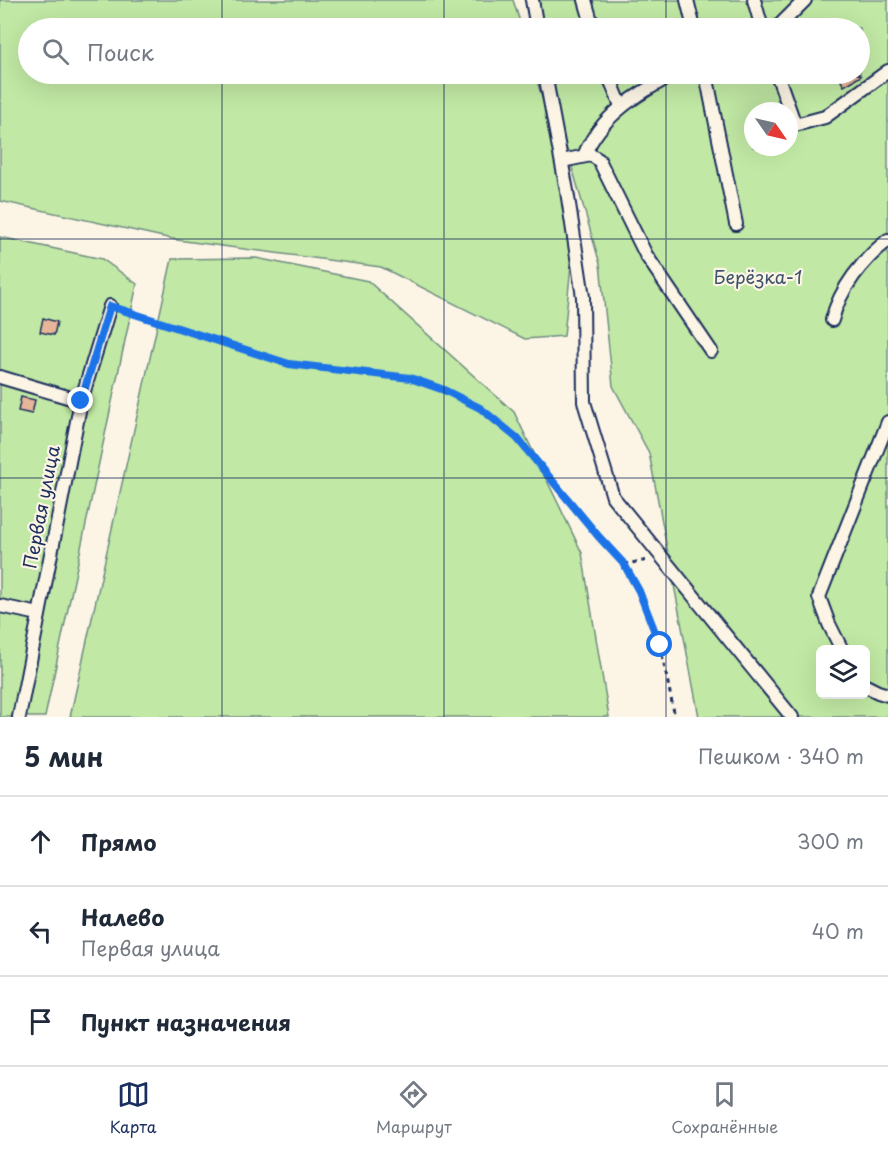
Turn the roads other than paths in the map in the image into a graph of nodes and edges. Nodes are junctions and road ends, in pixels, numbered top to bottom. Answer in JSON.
{"nodes":[{"id":1,"x":531,"y":0,"type":"edge"},
{"id":2,"x":585,"y":0,"type":"edge"},
{"id":3,"x":687,"y":0,"type":"edge"},
{"id":4,"x":754,"y":0,"type":"edge"},
{"id":5,"x":805,"y":0,"type":"edge"},
{"id":6,"x":535,"y":18,"type":"edge"},
{"id":7,"x":590,"y":18,"type":"edge"},
{"id":8,"x":692,"y":18,"type":"edge"},
{"id":9,"x":759,"y":18,"type":"edge"},
{"id":10,"x":787,"y":18,"type":"edge"},
{"id":11,"x":888,"y":71,"type":"edge"},
{"id":12,"x":547,"y":84,"type":"edge"},
{"id":13,"x":612,"y":84,"type":"edge"},
{"id":14,"x":657,"y":84,"type":"edge"},
{"id":15,"x":708,"y":84,"type":"edge"},
{"id":16,"x":781,"y":84,"type":"edge"},
{"id":17,"x":621,"y":105,"type":"junction"},
{"id":18,"x":584,"y":156,"type":"junction"},
{"id":19,"x":562,"y":161,"type":"junction"},
{"id":20,"x":736,"y":224,"type":"dead end"},
{"id":21,"x":888,"y":240,"type":"edge"},
{"id":22,"x":110,"y":306,"type":"road end"},
{"id":23,"x":832,"y":320,"type":"dead end"},
{"id":24,"x":711,"y":351,"type":"dead end"},
{"id":25,"x":0,"y":377,"type":"edge"},
{"id":26,"x":81,"y":401,"type":"junction"},
{"id":27,"x":888,"y":422,"type":"edge"},
{"id":28,"x":0,"y":606,"type":"edge"},
{"id":29,"x":39,"y":614,"type":"junction"},
{"id":30,"x":840,"y":645,"type":"edge"},
{"id":31,"x":870,"y":688,"type":"edge"},
{"id":32,"x":888,"y":695,"type":"edge"},
{"id":33,"x":19,"y":717,"type":"edge"},
{"id":34,"x":792,"y":717,"type":"edge"}],
"edges":[{"from":1,"to":6,"type":"street"},
{"from":2,"to":7,"type":"street"},
{"from":3,"to":8,"type":"street"},
{"from":4,"to":9,"type":"street"},
{"from":5,"to":10,"type":"street"},
{"from":11,"to":16,"type":"street"},
{"from":12,"to":19,"type":"street"},
{"from":13,"to":17,"type":"street"},
{"from":14,"to":17,"type":"street"},
{"from":15,"to":20,"type":"street"},
{"from":17,"to":18,"type":"street"},
{"from":18,"to":19,"type":"street"},
{"from":18,"to":24,"type":"street"},
{"from":19,"to":34,"type":"street"},
{"from":21,"to":23,"type":"street"},
{"from":22,"to":26,"type":"street","name":"Первая улица"},
{"from":25,"to":26,"type":"street"},
{"from":26,"to":29,"type":"street","name":"Первая улица"},
{"from":27,"to":30,"type":"street"},
{"from":28,"to":29,"type":"street"},
{"from":29,"to":33,"type":"street","name":"Первая улица"},
{"from":31,"to":32,"type":"street"}]}
